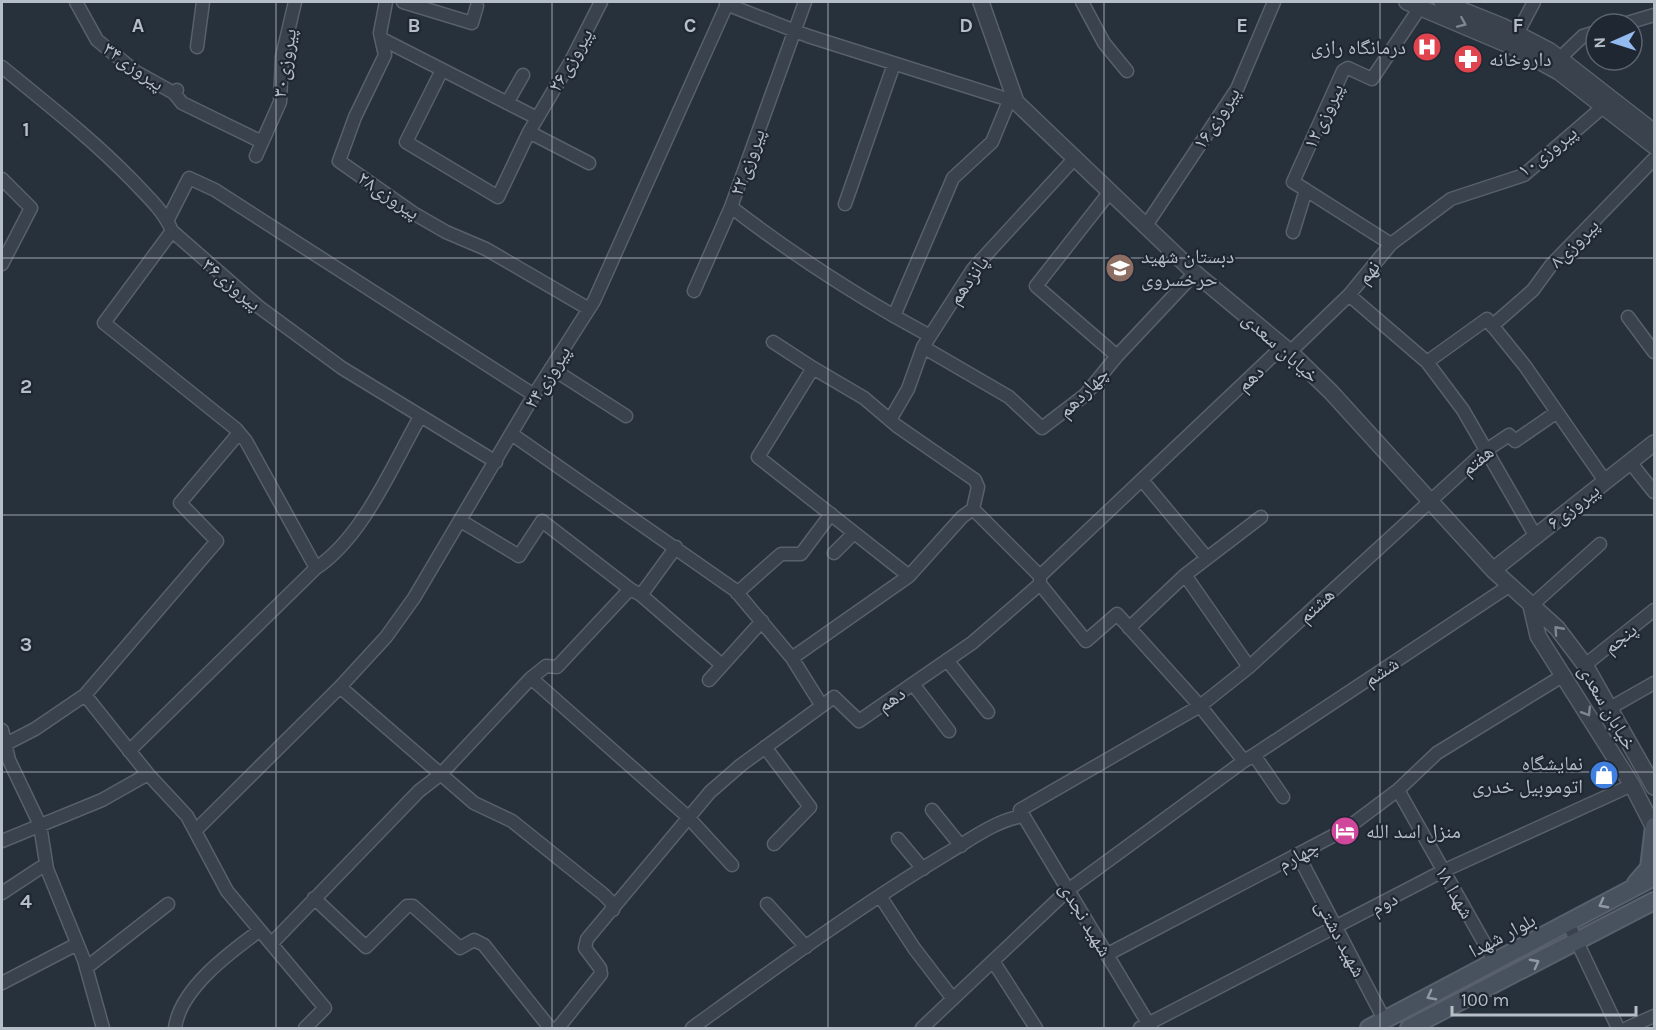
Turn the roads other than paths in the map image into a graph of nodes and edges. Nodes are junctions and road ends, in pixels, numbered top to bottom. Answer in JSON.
{"nodes":[{"id":1,"x":76,"y":2,"type":"edge"},
{"id":2,"x":203,"y":2,"type":"edge"},
{"id":3,"x":295,"y":2,"type":"edge"},
{"id":4,"x":386,"y":2,"type":"edge"},
{"id":5,"x":403,"y":2,"type":"edge"},
{"id":6,"x":601,"y":2,"type":"edge"},
{"id":7,"x":805,"y":2,"type":"edge"},
{"id":8,"x":981,"y":2,"type":"edge"},
{"id":9,"x":1082,"y":2,"type":"edge"},
{"id":10,"x":1274,"y":2,"type":"edge"},
{"id":11,"x":1442,"y":2,"type":"edge"},
{"id":12,"x":1534,"y":2,"type":"edge"},
{"id":13,"x":727,"y":3,"type":"edge"},
{"id":14,"x":1414,"y":4,"type":"edge"},
{"id":15,"x":477,"y":6,"type":"dead end"},
{"id":16,"x":795,"y":31,"type":"junction"},
{"id":17,"x":1517,"y":34,"type":"junction"},
{"id":18,"x":1584,"y":36,"type":"edge"},
{"id":19,"x":382,"y":39,"type":"junction"},
{"id":20,"x":197,"y":47,"type":"dead end"},
{"id":21,"x":1560,"y":58,"type":"junction"},
{"id":22,"x":894,"y":64,"type":"junction"},
{"id":23,"x":2,"y":67,"type":"edge"},
{"id":24,"x":442,"y":70,"type":"junction"},
{"id":25,"x":1127,"y":71,"type":"dead end"},
{"id":26,"x":523,"y":75,"type":"dead end"},
{"id":27,"x":1012,"y":102,"type":"junction"},
{"id":28,"x":507,"y":103,"type":"junction"},
{"id":29,"x":1604,"y":106,"type":"junction"},
{"id":30,"x":537,"y":118,"type":"junction"},
{"id":31,"x":529,"y":132,"type":"junction"},
{"id":32,"x":1654,"y":132,"type":"edge"},
{"id":33,"x":262,"y":142,"type":"junction"},
{"id":34,"x":1654,"y":146,"type":"edge"},
{"id":35,"x":256,"y":156,"type":"dead end"},
{"id":36,"x":1074,"y":159,"type":"junction"},
{"id":37,"x":1654,"y":159,"type":"edge"},
{"id":38,"x":589,"y":163,"type":"dead end"},
{"id":39,"x":2,"y":179,"type":"edge"},
{"id":40,"x":1306,"y":190,"type":"junction"},
{"id":41,"x":1109,"y":194,"type":"junction"},
{"id":42,"x":1451,"y":199,"type":"joint"},
{"id":43,"x":845,"y":204,"type":"dead end"},
{"id":44,"x":731,"y":207,"type":"junction"},
{"id":45,"x":169,"y":226,"type":"junction"},
{"id":46,"x":1145,"y":226,"type":"junction"},
{"id":47,"x":1293,"y":232,"type":"dead end"},
{"id":48,"x":1391,"y":244,"type":"junction"},
{"id":49,"x":2,"y":264,"type":"edge"},
{"id":50,"x":1195,"y":273,"type":"junction"},
{"id":51,"x":694,"y":291,"type":"dead end"},
{"id":52,"x":1349,"y":295,"type":"junction"},
{"id":53,"x":589,"y":309,"type":"junction"},
{"id":54,"x":894,"y":316,"type":"junction"},
{"id":55,"x":1628,"y":317,"type":"dead end"},
{"id":56,"x":1492,"y":326,"type":"junction"},
{"id":57,"x":930,"y":336,"type":"junction"},
{"id":58,"x":773,"y":342,"type":"dead end"},
{"id":59,"x":922,"y":347,"type":"junction"},
{"id":60,"x":1286,"y":349,"type":"junction"},
{"id":61,"x":1654,"y":352,"type":"edge"},
{"id":62,"x":1117,"y":356,"type":"junction"},
{"id":63,"x":1427,"y":362,"type":"junction"},
{"id":64,"x":551,"y":368,"type":"junction"},
{"id":65,"x":813,"y":368,"type":"junction"},
{"id":66,"x":534,"y":395,"type":"junction"},
{"id":67,"x":1557,"y":412,"type":"junction"},
{"id":68,"x":626,"y":416,"type":"dead end"},
{"id":69,"x":420,"y":417,"type":"junction"},
{"id":70,"x":890,"y":420,"type":"junction"},
{"id":71,"x":239,"y":433,"type":"junction"},
{"id":72,"x":513,"y":435,"type":"junction"},
{"id":73,"x":1654,"y":443,"type":"edge"},
{"id":74,"x":1485,"y":451,"type":"junction"},
{"id":75,"x":496,"y":462,"type":"junction"},
{"id":76,"x":1630,"y":462,"type":"junction"},
{"id":77,"x":1142,"y":480,"type":"junction"},
{"id":78,"x":1605,"y":481,"type":"junction"},
{"id":79,"x":1654,"y":492,"type":"edge"},
{"id":80,"x":1429,"y":501,"type":"junction"},
{"id":81,"x":973,"y":509,"type":"junction"},
{"id":82,"x":831,"y":514,"type":"junction"},
{"id":83,"x":1262,"y":517,"type":"dead end"},
{"id":84,"x":461,"y":521,"type":"junction"},
{"id":85,"x":854,"y":533,"type":"junction"},
{"id":86,"x":1535,"y":535,"type":"junction"},
{"id":87,"x":1600,"y":544,"type":"dead end"},
{"id":88,"x":676,"y":547,"type":"junction"},
{"id":89,"x":834,"y":553,"type":"dead end"},
{"id":90,"x":1207,"y":558,"type":"junction"},
{"id":91,"x":316,"y":568,"type":"junction"},
{"id":92,"x":1493,"y":570,"type":"junction"},
{"id":93,"x":1185,"y":575,"type":"junction"},
{"id":94,"x":909,"y":576,"type":"junction"},
{"id":95,"x":1040,"y":580,"type":"junction"},
{"id":96,"x":1509,"y":586,"type":"junction"},
{"id":97,"x":636,"y":592,"type":"junction"},
{"id":98,"x":737,"y":592,"type":"junction"},
{"id":99,"x":1531,"y":606,"type":"junction"},
{"id":100,"x":1654,"y":610,"type":"edge"},
{"id":101,"x":762,"y":621,"type":"junction"},
{"id":102,"x":1129,"y":628,"type":"junction"},
{"id":103,"x":792,"y":658,"type":"junction"},
{"id":104,"x":947,"y":660,"type":"junction"},
{"id":105,"x":723,"y":665,"type":"junction"},
{"id":106,"x":1585,"y":665,"type":"junction"},
{"id":107,"x":1249,"y":667,"type":"junction"},
{"id":108,"x":1564,"y":675,"type":"junction"},
{"id":109,"x":531,"y":678,"type":"junction"},
{"id":110,"x":709,"y":680,"type":"dead end"},
{"id":111,"x":1654,"y":683,"type":"edge"},
{"id":112,"x":913,"y":684,"type":"junction"},
{"id":113,"x":340,"y":687,"type":"junction"},
{"id":114,"x":85,"y":695,"type":"junction"},
{"id":115,"x":822,"y":706,"type":"junction"},
{"id":116,"x":1200,"y":706,"type":"junction"},
{"id":117,"x":1610,"y":708,"type":"junction"},
{"id":118,"x":988,"y":712,"type":"dead end"},
{"id":119,"x":2,"y":730,"type":"edge"},
{"id":120,"x":949,"y":731,"type":"dead end"},
{"id":121,"x":3,"y":745,"type":"edge"},
{"id":122,"x":765,"y":747,"type":"junction"},
{"id":123,"x":129,"y":751,"type":"junction"},
{"id":124,"x":1249,"y":758,"type":"junction"},
{"id":125,"x":148,"y":774,"type":"junction"},
{"id":126,"x":441,"y":774,"type":"junction"},
{"id":127,"x":1652,"y":777,"type":"edge"},
{"id":128,"x":1632,"y":784,"type":"junction"},
{"id":129,"x":1398,"y":790,"type":"junction"},
{"id":130,"x":1283,"y":797,"type":"dead end"},
{"id":131,"x":932,"y":810,"type":"dead end"},
{"id":132,"x":1022,"y":813,"type":"junction"},
{"id":133,"x":688,"y":817,"type":"junction"},
{"id":134,"x":40,"y":825,"type":"junction"},
{"id":135,"x":1654,"y":827,"type":"edge"},
{"id":136,"x":196,"y":830,"type":"junction"},
{"id":137,"x":898,"y":839,"type":"dead end"},
{"id":138,"x":2,"y":842,"type":"edge"},
{"id":139,"x":774,"y":844,"type":"dead end"},
{"id":140,"x":961,"y":846,"type":"junction"},
{"id":141,"x":1298,"y":855,"type":"junction"},
{"id":142,"x":46,"y":864,"type":"junction"},
{"id":143,"x":732,"y":865,"type":"dead end"},
{"id":144,"x":923,"y":869,"type":"junction"},
{"id":145,"x":1443,"y":872,"type":"junction"},
{"id":146,"x":1654,"y":877,"type":"edge"},
{"id":147,"x":1068,"y":890,"type":"junction"},
{"id":148,"x":1628,"y":891,"type":"junction"},
{"id":149,"x":2,"y":893,"type":"edge"},
{"id":150,"x":880,"y":896,"type":"junction"},
{"id":151,"x":314,"y":898,"type":"junction"},
{"id":152,"x":1654,"y":901,"type":"edge"},
{"id":153,"x":168,"y":904,"type":"dead end"},
{"id":154,"x":767,"y":904,"type":"dead end"},
{"id":155,"x":613,"y":910,"type":"junction"},
{"id":156,"x":1634,"y":911,"type":"junction"},
{"id":157,"x":1654,"y":915,"type":"edge"},
{"id":158,"x":1568,"y":923,"type":"junction"},
{"id":159,"x":1336,"y":928,"type":"junction"},
{"id":160,"x":259,"y":931,"type":"junction"},
{"id":161,"x":1577,"y":940,"type":"junction"},
{"id":162,"x":272,"y":943,"type":"junction"},
{"id":163,"x":77,"y":944,"type":"junction"},
{"id":164,"x":806,"y":947,"type":"junction"},
{"id":165,"x":1108,"y":954,"type":"junction"},
{"id":166,"x":993,"y":961,"type":"junction"},
{"id":167,"x":1495,"y":962,"type":"junction"},
{"id":168,"x":86,"y":968,"type":"junction"},
{"id":169,"x":2,"y":983,"type":"edge"},
{"id":170,"x":953,"y":999,"type":"junction"},
{"id":171,"x":1654,"y":1016,"type":"edge"},
{"id":172,"x":1385,"y":1021,"type":"junction"},
{"id":173,"x":1436,"y":1022,"type":"edge"},
{"id":174,"x":926,"y":1027,"type":"edge"},
{"id":175,"x":1147,"y":1027,"type":"edge"},
{"id":176,"x":103,"y":1029,"type":"edge"},
{"id":177,"x":174,"y":1029,"type":"edge"},
{"id":178,"x":305,"y":1029,"type":"edge"},
{"id":179,"x":550,"y":1029,"type":"edge"},
{"id":180,"x":558,"y":1029,"type":"edge"},
{"id":181,"x":692,"y":1029,"type":"edge"},
{"id":182,"x":1036,"y":1029,"type":"edge"},
{"id":183,"x":1369,"y":1029,"type":"edge"},
{"id":184,"x":1409,"y":1029,"type":"edge"},
{"id":185,"x":1618,"y":1029,"type":"edge"},
{"id":186,"x":1628,"y":1029,"type":"edge"}],
"edges":[{"from":1,"to":33,"type":"street","name":"پیروزی۳۴"},
{"from":2,"to":20,"type":"street"},
{"from":3,"to":33,"type":"street","name":"پیروزی۳۰"},
{"from":4,"to":19,"type":"street","name":"پیروزی۲۸"},
{"from":5,"to":15,"type":"street"},
{"from":6,"to":30,"type":"street","name":"پیروزی۲۶"},
{"from":7,"to":16,"type":"street","name":"پیروزی۲۲"},
{"from":8,"to":27,"type":"street","name":"خیابان سعدی"},
{"from":9,"to":25,"type":"street"},
{"from":10,"to":46,"type":"street","name":"پیروزی۱۶"},
{"from":11,"to":17,"type":"street"},
{"from":12,"to":17,"type":"street"},
{"from":13,"to":16,"type":"street"},
{"from":13,"to":53,"type":"street","name":"پیروزی۲۴"},
{"from":14,"to":29,"type":"street","one_way":true},
{"from":14,"to":40,"type":"street","name":"پیروزی۱۲"},
{"from":16,"to":22,"type":"street"},
{"from":16,"to":44,"type":"street","name":"پیروزی۲۲"},
{"from":17,"to":21,"type":"street"},
{"from":18,"to":21,"type":"street"},
{"from":19,"to":24,"type":"street"},
{"from":19,"to":53,"type":"street","name":"پیروزی۲۸"},
{"from":21,"to":32,"type":"street"},
{"from":22,"to":27,"type":"street"},
{"from":22,"to":43,"type":"street"},
{"from":23,"to":45,"type":"street","name":"پیروزی۳۶"},
{"from":24,"to":28,"type":"street"},
{"from":24,"to":31,"type":"street","name":"پیروزی۲۶"},
{"from":26,"to":28,"type":"street"},
{"from":27,"to":36,"type":"street","name":"خیابان سعدی"},
{"from":27,"to":54,"type":"street"},
{"from":28,"to":30,"type":"street"},
{"from":29,"to":34,"type":"street"},
{"from":29,"to":42,"type":"street","name":"پیروزی۱۰"},
{"from":30,"to":31,"type":"street","name":"پیروزی۲۶"},
{"from":31,"to":38,"type":"street"},
{"from":33,"to":35,"type":"street","name":"پیروزی۳۰"},
{"from":36,"to":41,"type":"street","name":"خیابان سعدی"},
{"from":36,"to":57,"type":"street","name":"پانزدهم"},
{"from":37,"to":56,"type":"street","name":"پیروزی۸"},
{"from":39,"to":49,"type":"street"},
{"from":40,"to":47,"type":"street"},
{"from":40,"to":48,"type":"street"},
{"from":41,"to":46,"type":"street","name":"خیابان سعدی"},
{"from":41,"to":62,"type":"street"},
{"from":42,"to":48,"type":"street","name":"نهم"},
{"from":44,"to":51,"type":"street"},
{"from":44,"to":54,"type":"street","name":"پیروزی۲۲"},
{"from":45,"to":66,"type":"street"},
{"from":45,"to":69,"type":"street","name":"پیروزی۳۶"},
{"from":45,"to":71,"type":"street"},
{"from":46,"to":50,"type":"street","name":"خیابان سعدی"},
{"from":48,"to":52,"type":"street","name":"نهم"},
{"from":50,"to":60,"type":"street","name":"خیابان سعدی"},
{"from":50,"to":62,"type":"street","name":"چهاردهم"},
{"from":52,"to":60,"type":"street","name":"نهم"},
{"from":52,"to":63,"type":"street"},
{"from":53,"to":64,"type":"street","name":"پیروزی۲۴"},
{"from":54,"to":57,"type":"street","name":"پیروزی۲۲"},
{"from":55,"to":61,"type":"street"},
{"from":56,"to":63,"type":"street"},
{"from":56,"to":67,"type":"street"},
{"from":57,"to":59,"type":"street","name":"پانزدهم"},
{"from":58,"to":65,"type":"street"},
{"from":59,"to":62,"type":"street","name":"چهاردهم"},
{"from":59,"to":70,"type":"street","name":"پانزدهم"},
{"from":60,"to":77,"type":"street","name":"دهم"},
{"from":60,"to":80,"type":"street","name":"خیابان سعدی"},
{"from":63,"to":74,"type":"street"},
{"from":64,"to":66,"type":"street","name":"پیروزی۲۴"},
{"from":64,"to":68,"type":"street"},
{"from":65,"to":70,"type":"street"},
{"from":65,"to":82,"type":"street"},
{"from":66,"to":72,"type":"street","name":"پیروزی۲۴"},
{"from":67,"to":74,"type":"street","name":"هفتم"},
{"from":67,"to":78,"type":"street"},
{"from":69,"to":75,"type":"street","name":"پیروزی۳۶"},
{"from":69,"to":91,"type":"street"},
{"from":70,"to":81,"type":"street"},
{"from":71,"to":91,"type":"street"},
{"from":71,"to":114,"type":"street"},
{"from":72,"to":75,"type":"street","name":"پیروزی۲۴"},
{"from":72,"to":88,"type":"street"},
{"from":73,"to":76,"type":"street","name":"پیروزی۶"},
{"from":74,"to":80,"type":"street","name":"هفتم"},
{"from":74,"to":86,"type":"street"},
{"from":75,"to":84,"type":"street","name":"پیروزی۲۴"},
{"from":76,"to":78,"type":"street","name":"پیروزی۶"},
{"from":76,"to":79,"type":"street"},
{"from":77,"to":90,"type":"street"},
{"from":77,"to":95,"type":"street","name":"دهم"},
{"from":78,"to":86,"type":"street","name":"پیروزی۶"},
{"from":80,"to":92,"type":"street","name":"خیابان سعدی"},
{"from":80,"to":107,"type":"street","name":"هشتم"},
{"from":81,"to":94,"type":"street"},
{"from":81,"to":95,"type":"street"},
{"from":82,"to":85,"type":"street"},
{"from":82,"to":98,"type":"street"},
{"from":83,"to":90,"type":"street"},
{"from":84,"to":97,"type":"street"},
{"from":84,"to":113,"type":"street","name":"پیروزی۲۴"},
{"from":85,"to":89,"type":"street"},
{"from":85,"to":94,"type":"street"},
{"from":86,"to":92,"type":"street","name":"پیروزی۶"},
{"from":87,"to":99,"type":"street"},
{"from":88,"to":97,"type":"street"},
{"from":88,"to":98,"type":"street"},
{"from":90,"to":93,"type":"street"},
{"from":91,"to":123,"type":"street"},
{"from":92,"to":96,"type":"street","name":"خیابان سعدی"},
{"from":93,"to":102,"type":"street"},
{"from":93,"to":107,"type":"street"},
{"from":94,"to":103,"type":"street"},
{"from":95,"to":102,"type":"street"},
{"from":95,"to":104,"type":"street","name":"دهم"},
{"from":96,"to":99,"type":"street","name":"خیابان سعدی"},
{"from":96,"to":124,"type":"street","name":"ششم"},
{"from":97,"to":105,"type":"street"},
{"from":97,"to":109,"type":"street"},
{"from":98,"to":101,"type":"street"},
{"from":106,"to":99,"type":"street","name":"خیابان سعدی","one_way":true},
{"from":99,"to":108,"type":"street","name":"خیابان سعدی"},
{"from":100,"to":106,"type":"street","name":"پنجم"},
{"from":101,"to":103,"type":"street"},
{"from":101,"to":105,"type":"street"},
{"from":102,"to":116,"type":"street"},
{"from":103,"to":115,"type":"street"},
{"from":104,"to":112,"type":"street","name":"دهم"},
{"from":104,"to":118,"type":"street"},
{"from":105,"to":110,"type":"street"},
{"from":106,"to":117,"type":"street","name":"خیابان سعدی"},
{"from":107,"to":116,"type":"street","name":"هشتم"},
{"from":108,"to":128,"type":"street","name":"خیابان سعدی","one_way":true},
{"from":108,"to":129,"type":"street","name":"چهارم"},
{"from":109,"to":126,"type":"street"},
{"from":109,"to":133,"type":"street"},
{"from":111,"to":117,"type":"street"},
{"from":112,"to":115,"type":"street","name":"دهم"},
{"from":112,"to":120,"type":"street"},
{"from":113,"to":126,"type":"street"},
{"from":113,"to":136,"type":"street","name":"پیروزی۲۴"},
{"from":114,"to":121,"type":"street"},
{"from":114,"to":123,"type":"street"},
{"from":115,"to":122,"type":"street"},
{"from":116,"to":124,"type":"street"},
{"from":116,"to":132,"type":"street","name":"هشتم"},
{"from":117,"to":127,"type":"street","name":"خیابان سعدی"},
{"from":119,"to":121,"type":"street"},
{"from":121,"to":134,"type":"street"},
{"from":122,"to":133,"type":"street"},
{"from":122,"to":139,"type":"street"},
{"from":123,"to":125,"type":"street"},
{"from":124,"to":130,"type":"street"},
{"from":124,"to":147,"type":"street","name":"ششم"},
{"from":125,"to":134,"type":"street"},
{"from":125,"to":136,"type":"street"},
{"from":126,"to":151,"type":"street"},
{"from":126,"to":155,"type":"street"},
{"from":128,"to":135,"type":"street","name":"خیابان سعدی"},
{"from":128,"to":145,"type":"street","name":"دوم"},
{"from":129,"to":141,"type":"street","name":"چهارم"},
{"from":129,"to":145,"type":"street","name":"شهدا ۱۸"},
{"from":131,"to":140,"type":"street"},
{"from":132,"to":140,"type":"street","name":"هشتم"},
{"from":132,"to":147,"type":"street","name":"شهید نجدی"},
{"from":133,"to":143,"type":"street"},
{"from":133,"to":155,"type":"street"},
{"from":134,"to":138,"type":"street"},
{"from":134,"to":142,"type":"street"},
{"from":135,"to":148,"type":"main road"},
{"from":136,"to":160,"type":"street"},
{"from":137,"to":144,"type":"street"},
{"from":140,"to":144,"type":"street","name":"هشتم"},
{"from":141,"to":159,"type":"street","name":"شهید دشتی"},
{"from":141,"to":165,"type":"street","name":"چهارم"},
{"from":142,"to":149,"type":"street"},
{"from":142,"to":163,"type":"street"},
{"from":144,"to":150,"type":"street","name":"هشتم"},
{"from":145,"to":159,"type":"street","name":"دوم"},
{"from":145,"to":167,"type":"street","name":"شهدا ۱۸"},
{"from":146,"to":148,"type":"main road","name":"بلوار شهدا"},
{"from":147,"to":165,"type":"street","name":"شهید نجدی"},
{"from":147,"to":166,"type":"street","name":"ششم"},
{"from":148,"to":158,"type":"main road","name":"بلوار شهدا","one_way":true},
{"from":150,"to":164,"type":"street","name":"هشتم"},
{"from":150,"to":170,"type":"street"},
{"from":151,"to":162,"type":"street"},
{"from":151,"to":179,"type":"street"},
{"from":152,"to":156,"type":"main road","name":"بلوار شهدا"},
{"from":153,"to":168,"type":"street"},
{"from":154,"to":164,"type":"street"},
{"from":155,"to":180,"type":"street"},
{"from":156,"to":157,"type":"main road"},
{"from":156,"to":161,"type":"main road","name":"بلوار شهدا"},
{"from":158,"to":161,"type":"street"},
{"from":158,"to":167,"type":"main road","name":"بلوار شهدا"},
{"from":159,"to":172,"type":"street","name":"شهید دشتی"},
{"from":159,"to":175,"type":"street","name":"دوم"},
{"from":160,"to":162,"type":"street"},
{"from":160,"to":177,"type":"street"},
{"from":173,"to":161,"type":"main road","name":"بلوار شهدا","one_way":true},
{"from":161,"to":185,"type":"street"},
{"from":162,"to":178,"type":"street"},
{"from":163,"to":168,"type":"street"},
{"from":163,"to":169,"type":"street"},
{"from":164,"to":181,"type":"street","name":"هشتم"},
{"from":165,"to":175,"type":"street","name":"شهید نجدی"},
{"from":166,"to":170,"type":"street","name":"ششم"},
{"from":166,"to":182,"type":"street"},
{"from":167,"to":172,"type":"main road","name":"بلوار شهدا","one_way":true},
{"from":168,"to":176,"type":"street"},
{"from":170,"to":174,"type":"street","name":"ششم"},
{"from":171,"to":186,"type":"street"},
{"from":172,"to":183,"type":"main road","name":"بلوار شهدا"},
{"from":173,"to":184,"type":"main road","name":"بلوار شهدا"}]}
